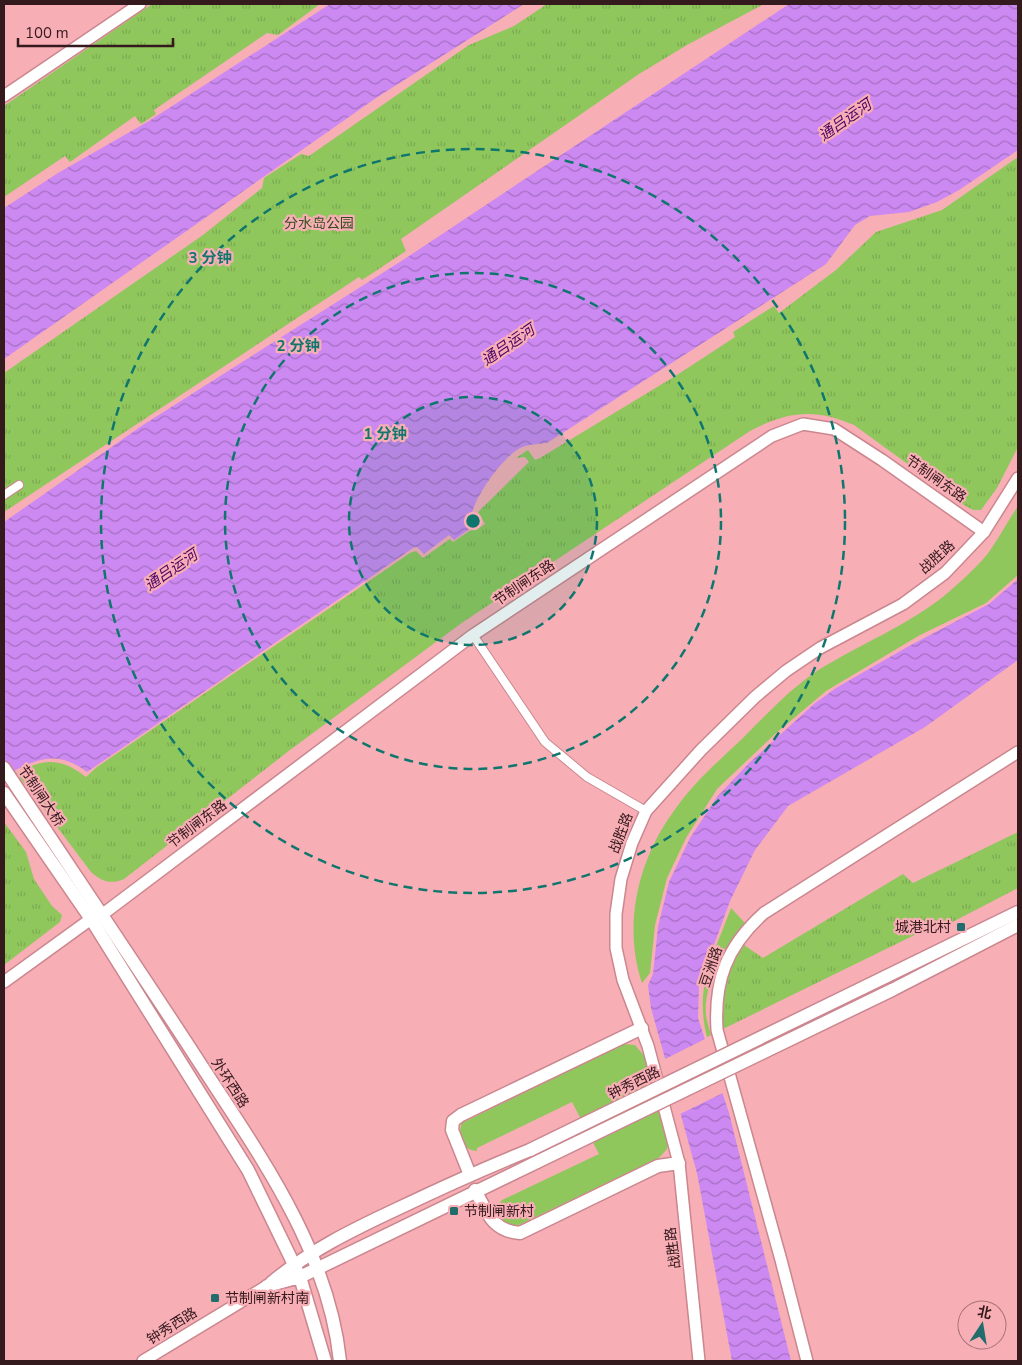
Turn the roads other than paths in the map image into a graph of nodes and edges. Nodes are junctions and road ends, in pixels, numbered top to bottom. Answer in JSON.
{"nodes":[{"id":1,"x":140,"y":4,"type":"edge"},
{"id":2,"x":4,"y":96,"type":"edge"},
{"id":3,"x":1018,"y":478,"type":"edge"},
{"id":4,"x":19,"y":485,"type":"dead end"},
{"id":5,"x":4,"y":495,"type":"edge"},
{"id":6,"x":984,"y":532,"type":"junction"},
{"id":7,"x":473,"y":635,"type":"junction"},
{"id":8,"x":1018,"y":752,"type":"edge"},
{"id":9,"x":4,"y":768,"type":"edge"},
{"id":10,"x":4,"y":793,"type":"edge"},
{"id":11,"x":646,"y":810,"type":"junction"},
{"id":12,"x":47,"y":845,"type":"junction"},
{"id":13,"x":1018,"y":912,"type":"edge"},
{"id":14,"x":97,"y":916,"type":"junction"},
{"id":15,"x":1018,"y":925,"type":"edge"},
{"id":16,"x":4,"y":982,"type":"edge"},
{"id":17,"x":642,"y":1028,"type":"junction"},
{"id":18,"x":679,"y":1162,"type":"junction"},
{"id":19,"x":470,"y":1175,"type":"junction"},
{"id":20,"x":476,"y":1190,"type":"junction"},
{"id":21,"x":311,"y":1252,"type":"junction"},
{"id":22,"x":294,"y":1264,"type":"junction"},
{"id":23,"x":318,"y":1269,"type":"junction"},
{"id":24,"x":300,"y":1277,"type":"junction"},
{"id":25,"x":267,"y":1286,"type":"junction"},
{"id":26,"x":143,"y":1361,"type":"edge"},
{"id":27,"x":325,"y":1361,"type":"edge"},
{"id":28,"x":340,"y":1361,"type":"edge"},
{"id":29,"x":699,"y":1361,"type":"edge"},
{"id":30,"x":807,"y":1361,"type":"edge"}],
"edges":[{"from":1,"to":2,"type":"street"},
{"from":3,"to":6,"type":"street","name":"战胜路"},
{"from":4,"to":5,"type":"street"},
{"from":6,"to":7,"type":"street","name":"节制闸东路"},
{"from":6,"to":11,"type":"street","name":"战胜路"},
{"from":7,"to":11,"type":"street"},
{"from":7,"to":14,"type":"street","name":"节制闸东路"},
{"from":8,"to":30,"type":"street","name":"豆洲路"},
{"from":9,"to":12,"type":"main road","name":"节制闸大桥"},
{"from":10,"to":12,"type":"main road","name":"节制闸大桥"},
{"from":11,"to":17,"type":"street","name":"战胜路"},
{"from":12,"to":14,"type":"main road","name":"外环西路"},
{"from":13,"to":19,"type":"main road","name":"钟秀西路","bridge":true},
{"from":14,"to":16,"type":"street","name":"节制闸东路"},
{"from":14,"to":21,"type":"main road","name":"外环西路"},
{"from":14,"to":22,"type":"main road","name":"外环西路"},
{"from":15,"to":20,"type":"main road","name":"钟秀西路","bridge":true},
{"from":17,"to":18,"type":"street","name":"战胜路"},
{"from":17,"to":19,"type":"main road"},
{"from":18,"to":20,"type":"main road"},
{"from":18,"to":29,"type":"street","name":"战胜路"},
{"from":19,"to":21,"type":"main road","name":"钟秀西路"},
{"from":20,"to":23,"type":"main road","name":"钟秀西路"},
{"from":21,"to":22,"type":"main road","name":"钟秀西路"},
{"from":21,"to":23,"type":"main road","name":"外环西路"},
{"from":22,"to":24,"type":"main road","name":"外环西路"},
{"from":22,"to":25,"type":"main road","name":"钟秀西路"},
{"from":23,"to":24,"type":"main road","name":"钟秀西路"},
{"from":23,"to":28,"type":"main road","name":"外环西路"},
{"from":24,"to":25,"type":"main road"},
{"from":24,"to":27,"type":"main road","name":"外环西路"},
{"from":25,"to":26,"type":"street","name":"钟秀西路"}]}
